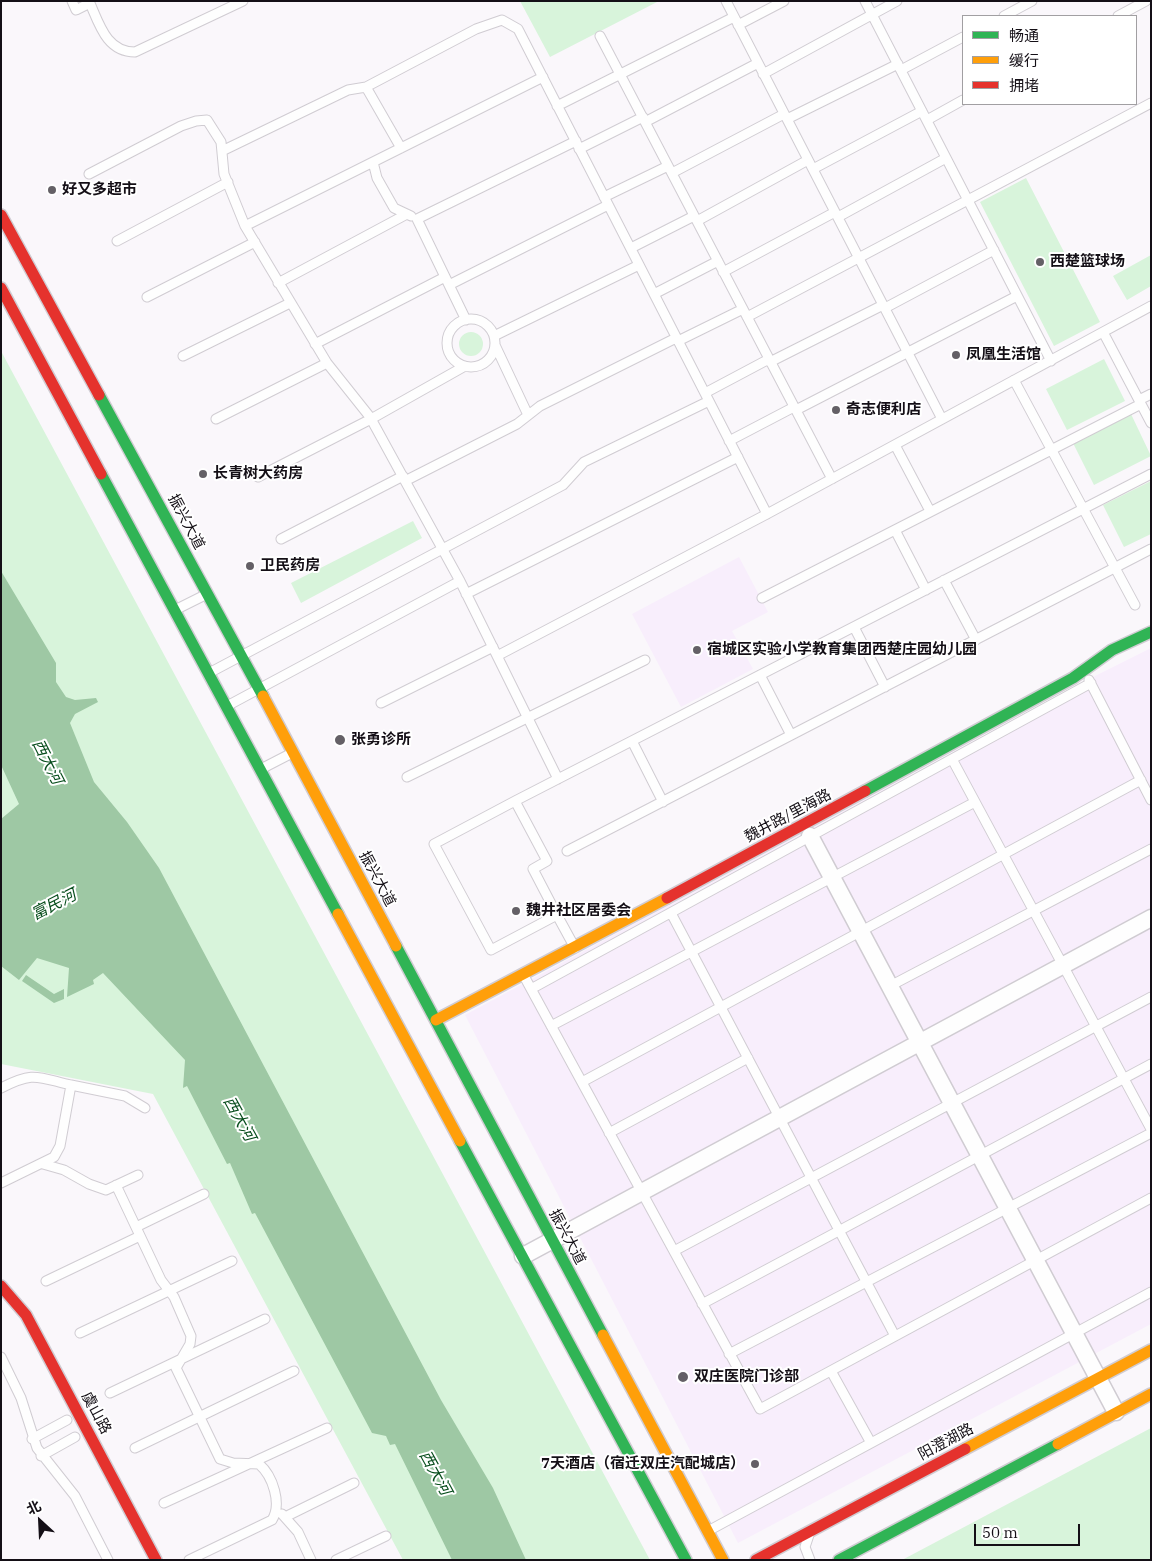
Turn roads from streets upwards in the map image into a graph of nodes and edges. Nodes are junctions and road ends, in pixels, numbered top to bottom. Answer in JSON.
{"nodes":[{"id":1,"x":1,"y":215,"type":"edge"},
{"id":2,"x":28,"y":264,"type":"junction"},
{"id":3,"x":15,"y":271,"type":"dead end"},
{"id":4,"x":1,"y":288,"type":"edge"},
{"id":5,"x":9,"y":301,"type":"edge"},
{"id":6,"x":1151,"y":632,"type":"edge"},
{"id":7,"x":810,"y":836,"type":"road end"},
{"id":8,"x":1151,"y":918,"type":"edge"},
{"id":9,"x":436,"y":1020,"type":"junction"},
{"id":10,"x":920,"y":1042,"type":"junction"},
{"id":11,"x":552,"y":1240,"type":"junction"},
{"id":12,"x":523,"y":1256,"type":"junction"},
{"id":13,"x":1,"y":1286,"type":"edge"},
{"id":14,"x":1,"y":1303,"type":"edge"},
{"id":15,"x":10,"y":1314,"type":"dead end"},
{"id":16,"x":1151,"y":1350,"type":"edge"},
{"id":17,"x":1099,"y":1378,"type":"junction"},
{"id":18,"x":1151,"y":1394,"type":"edge"},
{"id":19,"x":1116,"y":1412,"type":"junction"},
{"id":20,"x":64,"y":1416,"type":"road end"},
{"id":21,"x":78,"y":1441,"type":"road end"},
{"id":22,"x":156,"y":1560,"type":"edge"},
{"id":23,"x":686,"y":1560,"type":"edge"},
{"id":24,"x":723,"y":1560,"type":"edge"},
{"id":25,"x":756,"y":1560,"type":"edge"},
{"id":26,"x":839,"y":1560,"type":"edge"}],
"edges":[{"from":1,"to":2,"type":"main road","name":"振兴大道"},
{"from":2,"to":3,"type":"main road"},
{"from":2,"to":9,"type":"main road","name":"振兴大道"},
{"from":4,"to":5,"type":"main road"},
{"from":5,"to":12,"type":"main road"},
{"from":6,"to":9,"type":"main road","name":"魏井路/里海路"},
{"from":7,"to":10,"type":"street"},
{"from":8,"to":10,"type":"street"},
{"from":9,"to":11,"type":"main road","name":"振兴大道"},
{"from":10,"to":11,"type":"street"},
{"from":10,"to":17,"type":"street"},
{"from":11,"to":12,"type":"street"},
{"from":11,"to":24,"type":"main road","name":"振兴大道"},
{"from":12,"to":23,"type":"main road"},
{"from":13,"to":22,"type":"main road","name":"虞山路"},
{"from":14,"to":15,"type":"main road"},
{"from":16,"to":17,"type":"main road","name":"阳澄湖路"},
{"from":17,"to":19,"type":"street"},
{"from":17,"to":25,"type":"main road","name":"阳澄湖路"},
{"from":18,"to":19,"type":"main road"},
{"from":19,"to":26,"type":"main road"},
{"from":20,"to":21,"type":"main road","name":"虞山路"}]}
